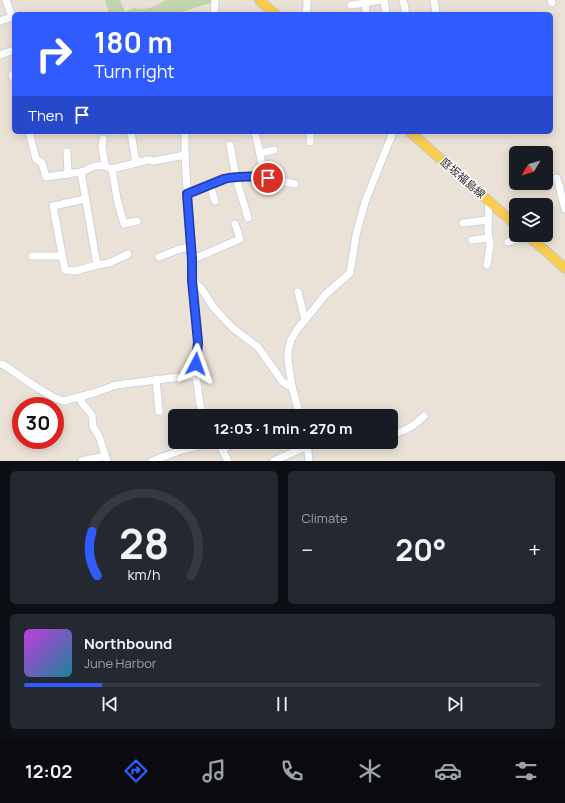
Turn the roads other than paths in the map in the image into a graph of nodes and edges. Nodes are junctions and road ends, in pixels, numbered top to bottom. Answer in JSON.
{"nodes":[{"id":1,"x":6,"y":0,"type":"edge"},
{"id":2,"x":215,"y":0,"type":"edge"},
{"id":3,"x":259,"y":0,"type":"edge"},
{"id":4,"x":307,"y":0,"type":"edge"},
{"id":5,"x":377,"y":0,"type":"edge"},
{"id":6,"x":384,"y":0,"type":"edge"},
{"id":7,"x":403,"y":0,"type":"edge"},
{"id":8,"x":434,"y":0,"type":"edge"},
{"id":9,"x":365,"y":3,"type":"junction"},
{"id":10,"x":351,"y":5,"type":"dead end"},
{"id":11,"x":214,"y":12,"type":"edge"},
{"id":12,"x":273,"y":12,"type":"edge"},
{"id":13,"x":306,"y":12,"type":"edge"},
{"id":14,"x":366,"y":12,"type":"edge"},
{"id":15,"x":386,"y":12,"type":"edge"},
{"id":16,"x":406,"y":12,"type":"edge"},
{"id":17,"x":436,"y":12,"type":"edge"},
{"id":18,"x":0,"y":21,"type":"edge"},
{"id":19,"x":12,"y":51,"type":"dead end"},
{"id":20,"x":0,"y":55,"type":"edge"},
{"id":21,"x":30,"y":134,"type":"edge"},
{"id":22,"x":131,"y":134,"type":"edge"},
{"id":23,"x":185,"y":134,"type":"edge"},
{"id":24,"x":255,"y":134,"type":"edge"},
{"id":25,"x":310,"y":134,"type":"edge"},
{"id":26,"x":392,"y":134,"type":"edge"},
{"id":27,"x":412,"y":134,"type":"edge"},
{"id":28,"x":102,"y":139,"type":"dead end"},
{"id":29,"x":310,"y":142,"type":"dead end"},
{"id":30,"x":230,"y":145,"type":"dead end"},
{"id":31,"x":274,"y":150,"type":"dead end"},
{"id":32,"x":67,"y":152,"type":"dead end"},
{"id":33,"x":260,"y":153,"type":"junction"},
{"id":34,"x":185,"y":155,"type":"junction"},
{"id":35,"x":136,"y":163,"type":"junction"},
{"id":36,"x":105,"y":166,"type":"junction"},
{"id":37,"x":112,"y":169,"type":"junction"},
{"id":38,"x":81,"y":172,"type":"junction"},
{"id":39,"x":68,"y":174,"type":"junction"},
{"id":40,"x":264,"y":177,"type":"junction"},
{"id":41,"x":236,"y":178,"type":"junction"},
{"id":42,"x":557,"y":178,"type":"dead end"},
{"id":43,"x":295,"y":184,"type":"dead end"},
{"id":44,"x":210,"y":185,"type":"junction"},
{"id":45,"x":187,"y":194,"type":"junction"},
{"id":46,"x":86,"y":199,"type":"junction"},
{"id":47,"x":215,"y":201,"type":"dead end"},
{"id":48,"x":489,"y":201,"type":"junction"},
{"id":49,"x":565,"y":209,"type":"edge"},
{"id":50,"x":248,"y":218,"type":"dead end"},
{"id":51,"x":509,"y":219,"type":"edge"},
{"id":52,"x":488,"y":220,"type":"junction"},
{"id":53,"x":137,"y":221,"type":"dead end"},
{"id":54,"x":463,"y":222,"type":"dead end"},
{"id":55,"x":235,"y":224,"type":"dead end"},
{"id":56,"x":489,"y":238,"type":"junction"},
{"id":57,"x":472,"y":240,"type":"dead end"},
{"id":58,"x":535,"y":242,"type":"edge"},
{"id":59,"x":190,"y":247,"type":"junction"},
{"id":60,"x":128,"y":254,"type":"dead end"},
{"id":61,"x":32,"y":256,"type":"dead end"},
{"id":62,"x":62,"y":256,"type":"junction"},
{"id":63,"x":159,"y":257,"type":"dead end"},
{"id":64,"x":192,"y":259,"type":"junction"},
{"id":65,"x":97,"y":265,"type":"junction"},
{"id":66,"x":487,"y":265,"type":"dead end"},
{"id":67,"x":565,"y":268,"type":"edge"},
{"id":68,"x":192,"y":280,"type":"junction"},
{"id":69,"x":298,"y":292,"type":"dead end"},
{"id":70,"x":306,"y":320,"type":"junction"},
{"id":71,"x":0,"y":364,"type":"edge"},
{"id":72,"x":196,"y":375,"type":"junction"},
{"id":73,"x":156,"y":379,"type":"junction"},
{"id":74,"x":292,"y":387,"type":"junction"},
{"id":75,"x":80,"y":397,"type":"junction"},
{"id":76,"x":201,"y":409,"type":"edge"},
{"id":77,"x":298,"y":409,"type":"edge"},
{"id":78,"x":159,"y":412,"type":"dead end"},
{"id":79,"x":424,"y":416,"type":"dead end"},
{"id":80,"x":398,"y":432,"type":"edge"},
{"id":81,"x":186,"y":449,"type":"edge"},
{"id":82,"x":222,"y":449,"type":"edge"},
{"id":83,"x":297,"y":449,"type":"edge"},
{"id":84,"x":308,"y":449,"type":"edge"},
{"id":85,"x":106,"y":458,"type":"edge"},
{"id":86,"x":82,"y":461,"type":"edge"},
{"id":87,"x":152,"y":461,"type":"edge"},
{"id":88,"x":228,"y":461,"type":"edge"},
{"id":89,"x":274,"y":461,"type":"edge"},
{"id":90,"x":309,"y":461,"type":"edge"}],
"edges":[{"from":1,"to":18,"type":"street"},
{"from":2,"to":11,"type":"street"},
{"from":3,"to":12,"type":"main road"},
{"from":4,"to":13,"type":"street"},
{"from":5,"to":9,"type":"street"},
{"from":6,"to":15,"type":"street"},
{"from":7,"to":16,"type":"street"},
{"from":8,"to":17,"type":"street"},
{"from":9,"to":10,"type":"street"},
{"from":9,"to":14,"type":"street"},
{"from":19,"to":20,"type":"street"},
{"from":21,"to":39,"type":"street"},
{"from":22,"to":35,"type":"street"},
{"from":23,"to":34,"type":"street"},
{"from":24,"to":33,"type":"street"},
{"from":25,"to":29,"type":"street"},
{"from":26,"to":70,"type":"street"},
{"from":27,"to":48,"type":"main road","name":"庭坂福島線"},
{"from":28,"to":36,"type":"street"},
{"from":30,"to":41,"type":"street"},
{"from":31,"to":33,"type":"street"},
{"from":32,"to":39,"type":"street"},
{"from":33,"to":40,"type":"street"},
{"from":34,"to":35,"type":"street"},
{"from":34,"to":45,"type":"street"},
{"from":35,"to":37,"type":"street"},
{"from":36,"to":37,"type":"street"},
{"from":36,"to":38,"type":"street"},
{"from":37,"to":53,"type":"street"},
{"from":38,"to":39,"type":"street"},
{"from":38,"to":46,"type":"street"},
{"from":40,"to":41,"type":"street"},
{"from":40,"to":43,"type":"street"},
{"from":41,"to":44,"type":"street"},
{"from":41,"to":50,"type":"street"},
{"from":42,"to":49,"type":"street"},
{"from":44,"to":45,"type":"street"},
{"from":44,"to":47,"type":"street"},
{"from":45,"to":59,"type":"street"},
{"from":46,"to":62,"type":"street"},
{"from":46,"to":65,"type":"street"},
{"from":48,"to":51,"type":"main road","name":"庭坂福島線"},
{"from":48,"to":52,"type":"street"},
{"from":52,"to":54,"type":"street"},
{"from":52,"to":56,"type":"street"},
{"from":55,"to":64,"type":"street"},
{"from":56,"to":57,"type":"street"},
{"from":56,"to":66,"type":"street"},
{"from":58,"to":67,"type":"main road"},
{"from":59,"to":63,"type":"street"},
{"from":59,"to":64,"type":"street"},
{"from":60,"to":65,"type":"street"},
{"from":61,"to":62,"type":"street"},
{"from":62,"to":65,"type":"street"},
{"from":64,"to":68,"type":"street"},
{"from":68,"to":72,"type":"street"},
{"from":68,"to":74,"type":"street"},
{"from":69,"to":70,"type":"street"},
{"from":70,"to":74,"type":"street"},
{"from":71,"to":75,"type":"street"},
{"from":72,"to":73,"type":"street"},
{"from":72,"to":76,"type":"street"},
{"from":73,"to":75,"type":"street"},
{"from":73,"to":78,"type":"street"},
{"from":74,"to":77,"type":"street"},
{"from":75,"to":85,"type":"street"},
{"from":79,"to":80,"type":"street"},
{"from":81,"to":87,"type":"street"},
{"from":82,"to":88,"type":"street"},
{"from":83,"to":89,"type":"street"},
{"from":84,"to":90,"type":"street"},
{"from":85,"to":86,"type":"street"}]}
